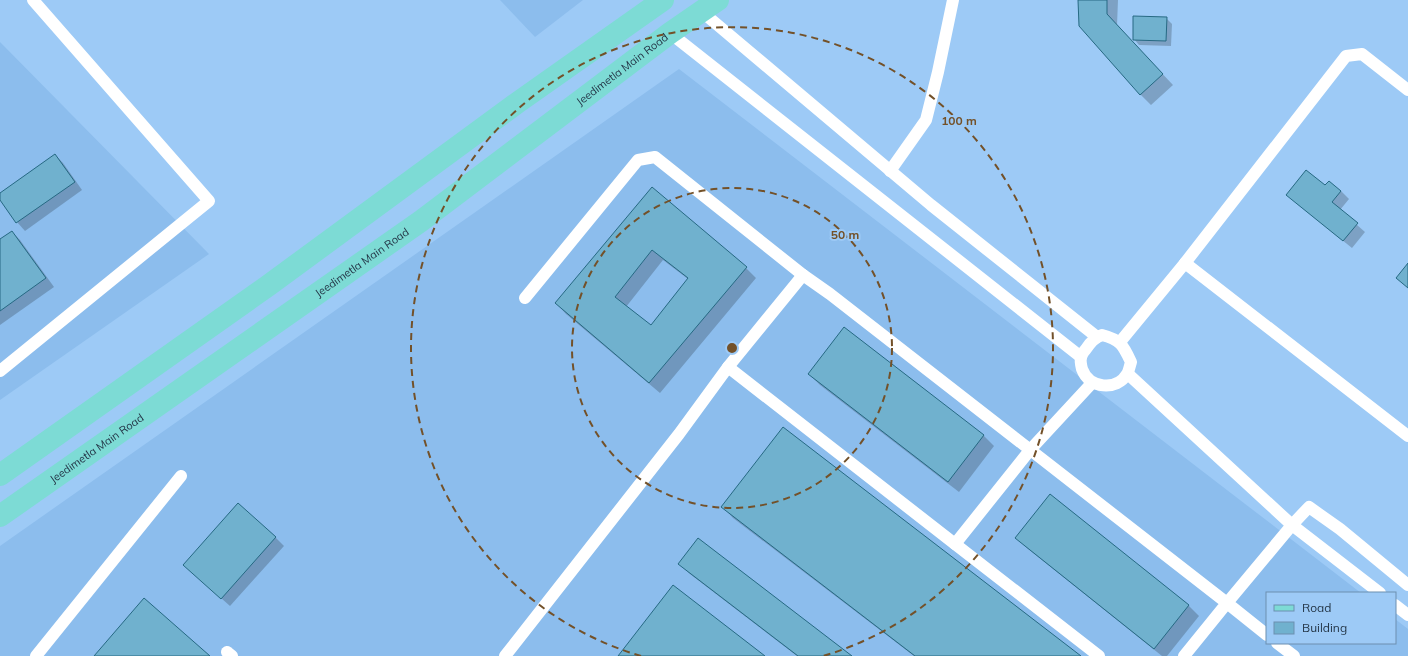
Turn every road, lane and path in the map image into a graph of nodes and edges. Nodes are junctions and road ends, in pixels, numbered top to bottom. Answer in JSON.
{"nodes":[{"id":1,"x":33,"y":0,"type":"edge"},
{"id":2,"x":663,"y":0,"type":"edge"},
{"id":3,"x":953,"y":0,"type":"edge"},
{"id":4,"x":709,"y":5,"type":"edge"},
{"id":5,"x":670,"y":33,"type":"junction"},
{"id":6,"x":1408,"y":90,"type":"edge"},
{"id":7,"x":890,"y":171,"type":"junction"},
{"id":8,"x":1185,"y":263,"type":"junction"},
{"id":9,"x":803,"y":274,"type":"junction"},
{"id":10,"x":525,"y":298,"type":"dead end"},
{"id":11,"x":249,"y":300,"type":"junction"},
{"id":12,"x":270,"y":327,"type":"junction"},
{"id":13,"x":1097,"y":337,"type":"junction"},
{"id":14,"x":1120,"y":342,"type":"junction"},
{"id":15,"x":1081,"y":358,"type":"junction"},
{"id":16,"x":728,"y":367,"type":"junction"},
{"id":17,"x":0,"y":371,"type":"edge"},
{"id":18,"x":1128,"y":374,"type":"junction"},
{"id":19,"x":1092,"y":383,"type":"junction"},
{"id":20,"x":1408,"y":436,"type":"edge"},
{"id":21,"x":1030,"y":450,"type":"junction"},
{"id":22,"x":0,"y":475,"type":"edge"},
{"id":23,"x":181,"y":476,"type":"dead end"},
{"id":24,"x":0,"y":516,"type":"edge"},
{"id":25,"x":1292,"y":525,"type":"junction"},
{"id":26,"x":956,"y":544,"type":"junction"},
{"id":27,"x":1408,"y":585,"type":"edge"},
{"id":28,"x":1379,"y":592,"type":"edge"},
{"id":29,"x":1227,"y":603,"type":"junction"},
{"id":30,"x":1396,"y":605,"type":"edge"},
{"id":31,"x":1408,"y":615,"type":"edge"},
{"id":32,"x":1266,"y":634,"type":"edge"},
{"id":33,"x":1278,"y":644,"type":"edge"},
{"id":34,"x":36,"y":656,"type":"edge"},
{"id":35,"x":505,"y":656,"type":"edge"},
{"id":36,"x":1099,"y":656,"type":"edge"},
{"id":37,"x":1184,"y":656,"type":"edge"},
{"id":38,"x":1294,"y":656,"type":"edge"}],
"edges":[{"from":1,"to":17,"type":"lane"},
{"from":2,"to":11,"type":"main road"},
{"from":3,"to":7,"type":"lane"},
{"from":4,"to":5,"type":"main road","name":"Jeedimetla Main Road"},
{"from":4,"to":7,"type":"lane"},
{"from":5,"to":12,"type":"main road","name":"Jeedimetla Main Road"},
{"from":5,"to":15,"type":"lane"},
{"from":6,"to":8,"type":"lane"},
{"from":7,"to":13,"type":"lane"},
{"from":8,"to":14,"type":"lane"},
{"from":8,"to":20,"type":"lane"},
{"from":9,"to":10,"type":"lane"},
{"from":9,"to":16,"type":"lane"},
{"from":9,"to":21,"type":"lane"},
{"from":11,"to":12,"type":"main road"},
{"from":11,"to":22,"type":"main road"},
{"from":12,"to":24,"type":"main road","name":"Jeedimetla Main Road"},
{"from":13,"to":14,"type":"lane"},
{"from":13,"to":15,"type":"lane"},
{"from":14,"to":18,"type":"lane"},
{"from":15,"to":19,"type":"lane"},
{"from":16,"to":26,"type":"lane"},
{"from":16,"to":35,"type":"lane"},
{"from":18,"to":19,"type":"lane"},
{"from":18,"to":25,"type":"lane"},
{"from":19,"to":21,"type":"lane"},
{"from":21,"to":26,"type":"lane"},
{"from":21,"to":29,"type":"lane"},
{"from":23,"to":34,"type":"lane"},
{"from":25,"to":27,"type":"lane"},
{"from":25,"to":28,"type":"lane"},
{"from":25,"to":29,"type":"lane"},
{"from":26,"to":36,"type":"lane"},
{"from":29,"to":32,"type":"lane"},
{"from":29,"to":37,"type":"lane"},
{"from":30,"to":31,"type":"lane"},
{"from":33,"to":38,"type":"lane"}]}
